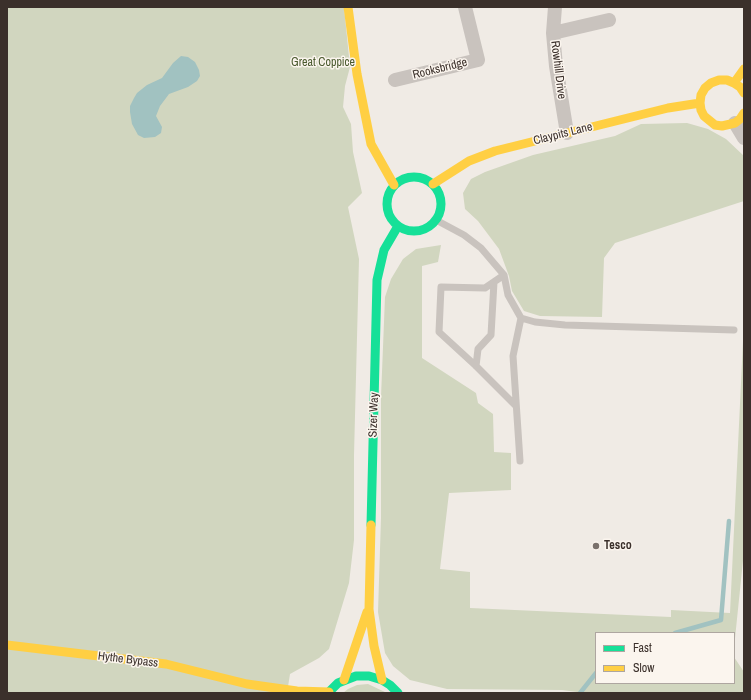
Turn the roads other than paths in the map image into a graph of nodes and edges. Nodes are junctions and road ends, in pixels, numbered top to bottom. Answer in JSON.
{"nodes":[{"id":1,"x":348,"y":7,"type":"edge"},
{"id":2,"x":465,"y":7,"type":"edge"},
{"id":3,"x":555,"y":7,"type":"edge"},
{"id":4,"x":609,"y":20,"type":"dead end"},
{"id":5,"x":553,"y":33,"type":"junction"},
{"id":6,"x":744,"y":69,"type":"edge"},
{"id":7,"x":395,"y":80,"type":"dead end"},
{"id":8,"x":734,"y":83,"type":"junction"},
{"id":9,"x":744,"y":93,"type":"edge"},
{"id":10,"x":700,"y":102,"type":"junction"},
{"id":11,"x":740,"y":118,"type":"edge"},
{"id":12,"x":567,"y":133,"type":"junction"},
{"id":13,"x":744,"y":138,"type":"edge"},
{"id":14,"x":433,"y":184,"type":"junction"},
{"id":15,"x":394,"y":186,"type":"junction"},
{"id":16,"x":436,"y":220,"type":"junction"},
{"id":17,"x":398,"y":226,"type":"junction"},
{"id":18,"x":504,"y":275,"type":"junction"},
{"id":19,"x":494,"y":282,"type":"junction"},
{"id":20,"x":521,"y":318,"type":"junction"},
{"id":21,"x":734,"y":330,"type":"dead end"},
{"id":22,"x":476,"y":366,"type":"junction"},
{"id":23,"x":516,"y":406,"type":"junction"},
{"id":24,"x":520,"y":461,"type":"dead end"},
{"id":25,"x":368,"y":609,"type":"junction"},
{"id":26,"x":7,"y":645,"type":"edge"},
{"id":27,"x":344,"y":680,"type":"junction"},
{"id":28,"x":382,"y":680,"type":"junction"},
{"id":29,"x":247,"y":684,"type":"junction"},
{"id":30,"x":259,"y":693,"type":"edge"},
{"id":31,"x":328,"y":693,"type":"edge"},
{"id":32,"x":397,"y":693,"type":"edge"},
{"id":33,"x":407,"y":693,"type":"edge"}],
"edges":[{"from":1,"to":15,"type":"street"},
{"from":2,"to":7,"type":"street","name":"Rooksbridge"},
{"from":3,"to":5,"type":"street","name":"Rowhill Drive"},
{"from":4,"to":5,"type":"street"},
{"from":5,"to":12,"type":"street","name":"Rowhill Drive"},
{"from":6,"to":8,"type":"street"},
{"from":8,"to":9,"type":"street"},
{"from":8,"to":10,"type":"street"},
{"from":10,"to":11,"type":"street"},
{"from":10,"to":12,"type":"street","name":"Claypits Lane"},
{"from":11,"to":13,"type":"street"},
{"from":12,"to":14,"type":"street","name":"Claypits Lane"},
{"from":14,"to":15,"type":"street"},
{"from":14,"to":16,"type":"street"},
{"from":15,"to":17,"type":"street"},
{"from":16,"to":17,"type":"street"},
{"from":16,"to":18,"type":"lane"},
{"from":17,"to":25,"type":"street","name":"Sizer Way"},
{"from":18,"to":19,"type":"lane"},
{"from":18,"to":20,"type":"lane"},
{"from":19,"to":22,"type":"lane"},
{"from":19,"to":22,"type":"lane"},
{"from":20,"to":21,"type":"lane"},
{"from":20,"to":23,"type":"lane"},
{"from":22,"to":23,"type":"lane"},
{"from":23,"to":24,"type":"lane"},
{"from":25,"to":27,"type":"street","name":"Sizer Way"},
{"from":25,"to":28,"type":"street","name":"Sizer Way"},
{"from":26,"to":29,"type":"street","name":"Hythe Bypass"},
{"from":27,"to":28,"type":"street"},
{"from":27,"to":31,"type":"street"},
{"from":28,"to":32,"type":"street"},
{"from":29,"to":30,"type":"street","name":"Hythe Bypass"},
{"from":29,"to":31,"type":"street","name":"Hythe Bypass"},
{"from":32,"to":33,"type":"street"}]}
